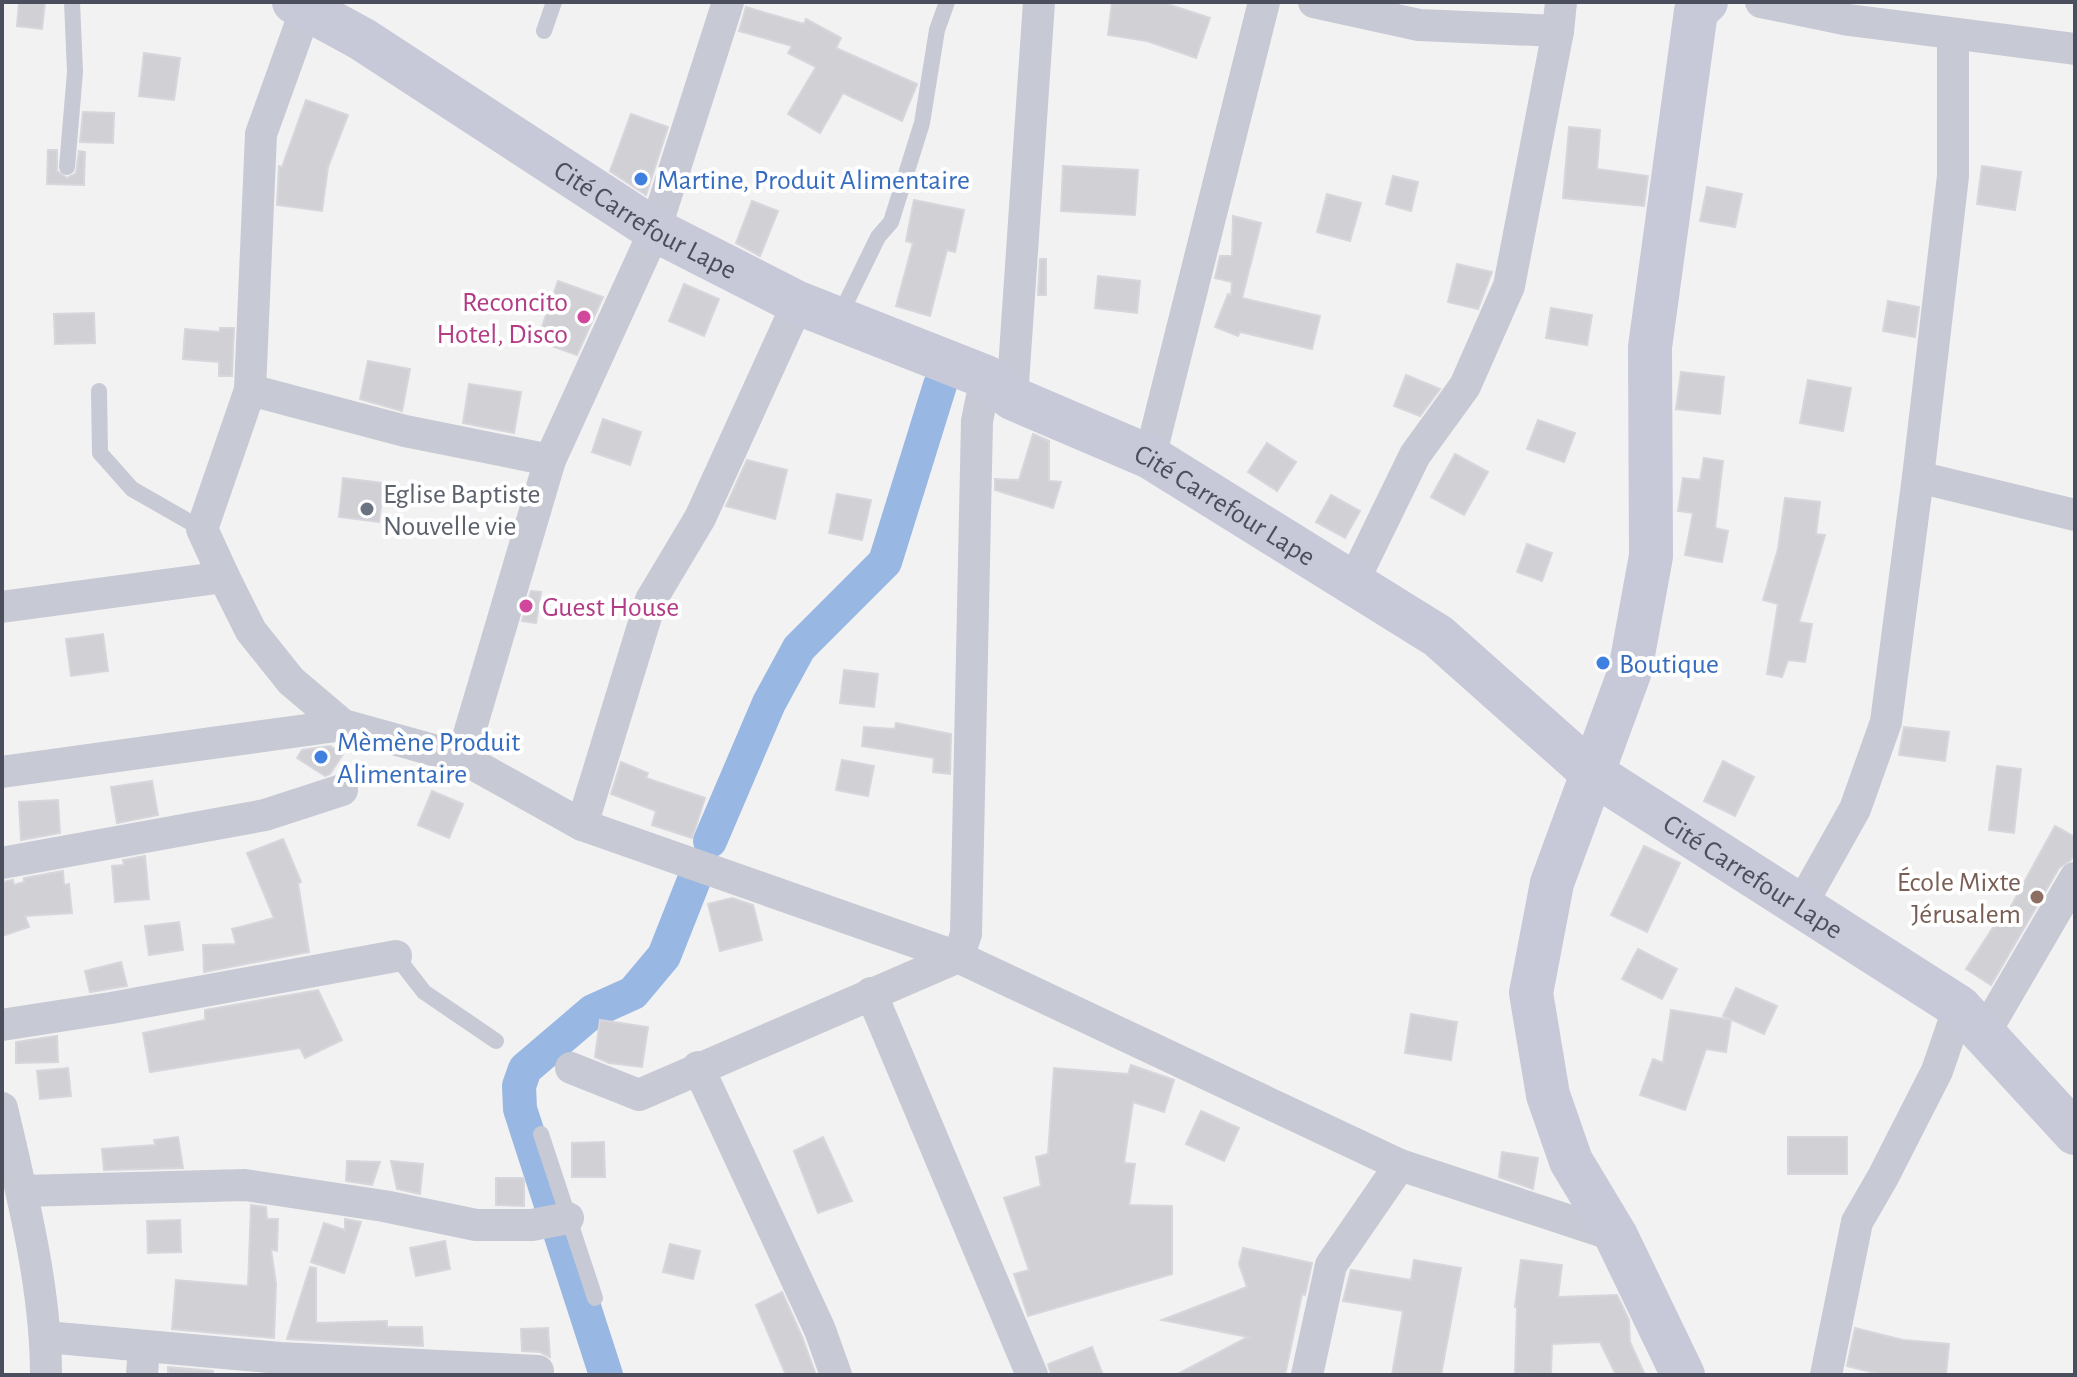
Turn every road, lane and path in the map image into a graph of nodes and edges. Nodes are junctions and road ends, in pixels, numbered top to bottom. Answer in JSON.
{"nodes":[{"id":1,"x":72,"y":2,"type":"edge"},
{"id":2,"x":554,"y":2,"type":"edge"},
{"id":3,"x":728,"y":2,"type":"edge"},
{"id":4,"x":947,"y":2,"type":"edge"},
{"id":5,"x":1039,"y":2,"type":"edge"},
{"id":6,"x":1264,"y":2,"type":"edge"},
{"id":7,"x":1314,"y":2,"type":"edge"},
{"id":8,"x":1706,"y":2,"type":"edge"},
{"id":9,"x":1761,"y":2,"type":"edge"},
{"id":10,"x":318,"y":9,"type":"edge"},
{"id":11,"x":1560,"y":16,"type":"edge"},
{"id":12,"x":544,"y":31,"type":"dead end"},
{"id":13,"x":1953,"y":34,"type":"junction"},
{"id":14,"x":2075,"y":49,"type":"edge"},
{"id":15,"x":67,"y":167,"type":"dead end"},
{"id":16,"x":655,"y":230,"type":"junction"},
{"id":17,"x":818,"y":311,"type":"junction"},
{"id":18,"x":999,"y":388,"type":"junction"},
{"id":19,"x":250,"y":390,"type":"junction"},
{"id":20,"x":99,"y":391,"type":"dead end"},
{"id":21,"x":1150,"y":457,"type":"junction"},
{"id":22,"x":550,"y":460,"type":"junction"},
{"id":23,"x":1918,"y":477,"type":"junction"},
{"id":24,"x":2075,"y":515,"type":"edge"},
{"id":25,"x":202,"y":529,"type":"junction"},
{"id":26,"x":224,"y":577,"type":"junction"},
{"id":27,"x":1353,"y":582,"type":"junction"},
{"id":28,"x":2,"y":607,"type":"edge"},
{"id":29,"x":343,"y":725,"type":"junction"},
{"id":30,"x":462,"y":758,"type":"junction"},
{"id":31,"x":2,"y":772,"type":"edge"},
{"id":32,"x":1591,"y":772,"type":"junction"},
{"id":33,"x":342,"y":790,"type":"dead end"},
{"id":34,"x":582,"y":825,"type":"junction"},
{"id":35,"x":2,"y":863,"type":"edge"},
{"id":36,"x":2075,"y":878,"type":"edge"},
{"id":37,"x":1800,"y":907,"type":"junction"},
{"id":38,"x":396,"y":956,"type":"joint"},
{"id":39,"x":958,"y":957,"type":"junction"},
{"id":40,"x":871,"y":993,"type":"junction"},
{"id":41,"x":1972,"y":1021,"type":"junction"},
{"id":42,"x":2,"y":1025,"type":"edge"},
{"id":43,"x":496,"y":1041,"type":"dead end"},
{"id":44,"x":698,"y":1067,"type":"junction"},
{"id":45,"x":571,"y":1068,"type":"dead end"},
{"id":46,"x":2,"y":1108,"type":"edge"},
{"id":47,"x":2075,"y":1133,"type":"edge"},
{"id":48,"x":541,"y":1134,"type":"dead end"},
{"id":49,"x":1400,"y":1165,"type":"junction"},
{"id":50,"x":22,"y":1191,"type":"junction"},
{"id":51,"x":559,"y":1220,"type":"junction"},
{"id":52,"x":1616,"y":1236,"type":"junction"},
{"id":53,"x":595,"y":1298,"type":"dead end"},
{"id":54,"x":46,"y":1337,"type":"junction"},
{"id":55,"x":143,"y":1360,"type":"edge"},
{"id":56,"x":280,"y":1367,"type":"edge"},
{"id":57,"x":538,"y":1371,"type":"dead end"},
{"id":58,"x":46,"y":1375,"type":"edge"},
{"id":59,"x":836,"y":1375,"type":"edge"},
{"id":60,"x":1032,"y":1375,"type":"edge"},
{"id":61,"x":1307,"y":1375,"type":"edge"},
{"id":62,"x":1683,"y":1375,"type":"edge"},
{"id":63,"x":1826,"y":1375,"type":"edge"}],
"edges":[{"from":1,"to":15,"type":"lane"},
{"from":2,"to":12,"type":"lane"},
{"from":3,"to":16,"type":"street"},
{"from":4,"to":17,"type":"lane"},
{"from":5,"to":18,"type":"street"},
{"from":6,"to":21,"type":"street"},
{"from":7,"to":11,"type":"street"},
{"from":8,"to":32,"type":"street"},
{"from":9,"to":13,"type":"street"},
{"from":10,"to":16,"type":"street","name":"Cité Carrefour Lape"},
{"from":10,"to":19,"type":"street"},
{"from":11,"to":27,"type":"street"},
{"from":13,"to":14,"type":"street"},
{"from":13,"to":23,"type":"street"},
{"from":16,"to":17,"type":"street","name":"Cité Carrefour Lape"},
{"from":16,"to":22,"type":"street"},
{"from":17,"to":18,"type":"street","name":"Cité Carrefour Lape"},
{"from":17,"to":34,"type":"street"},
{"from":18,"to":21,"type":"street","name":"Cité Carrefour Lape"},
{"from":18,"to":39,"type":"street"},
{"from":19,"to":22,"type":"street"},
{"from":19,"to":25,"type":"street"},
{"from":20,"to":25,"type":"lane"},
{"from":21,"to":27,"type":"street","name":"Cité Carrefour Lape"},
{"from":22,"to":30,"type":"street"},
{"from":23,"to":24,"type":"street"},
{"from":23,"to":37,"type":"street"},
{"from":25,"to":26,"type":"street"},
{"from":26,"to":28,"type":"street"},
{"from":26,"to":29,"type":"street"},
{"from":27,"to":32,"type":"street","name":"Cité Carrefour Lape"},
{"from":29,"to":30,"type":"street"},
{"from":29,"to":31,"type":"street"},
{"from":30,"to":34,"type":"street"},
{"from":32,"to":37,"type":"street","name":"Cité Carrefour Lape"},
{"from":32,"to":52,"type":"street"},
{"from":33,"to":35,"type":"street"},
{"from":34,"to":39,"type":"street"},
{"from":36,"to":41,"type":"street"},
{"from":37,"to":41,"type":"street","name":"Cité Carrefour Lape"},
{"from":38,"to":42,"type":"street"},
{"from":38,"to":43,"type":"lane"},
{"from":39,"to":40,"type":"street"},
{"from":39,"to":49,"type":"street"},
{"from":40,"to":44,"type":"street"},
{"from":40,"to":60,"type":"street"},
{"from":41,"to":47,"type":"street","name":"Cité Carrefour Lape"},
{"from":41,"to":63,"type":"street"},
{"from":44,"to":45,"type":"street"},
{"from":44,"to":59,"type":"street"},
{"from":46,"to":50,"type":"street"},
{"from":48,"to":51,"type":"lane"},
{"from":49,"to":52,"type":"street"},
{"from":49,"to":61,"type":"street"},
{"from":50,"to":51,"type":"street"},
{"from":50,"to":54,"type":"street"},
{"from":51,"to":53,"type":"lane"},
{"from":52,"to":62,"type":"street"},
{"from":54,"to":55,"type":"street"},
{"from":54,"to":58,"type":"street"},
{"from":55,"to":56,"type":"street"},
{"from":56,"to":57,"type":"street"}]}
